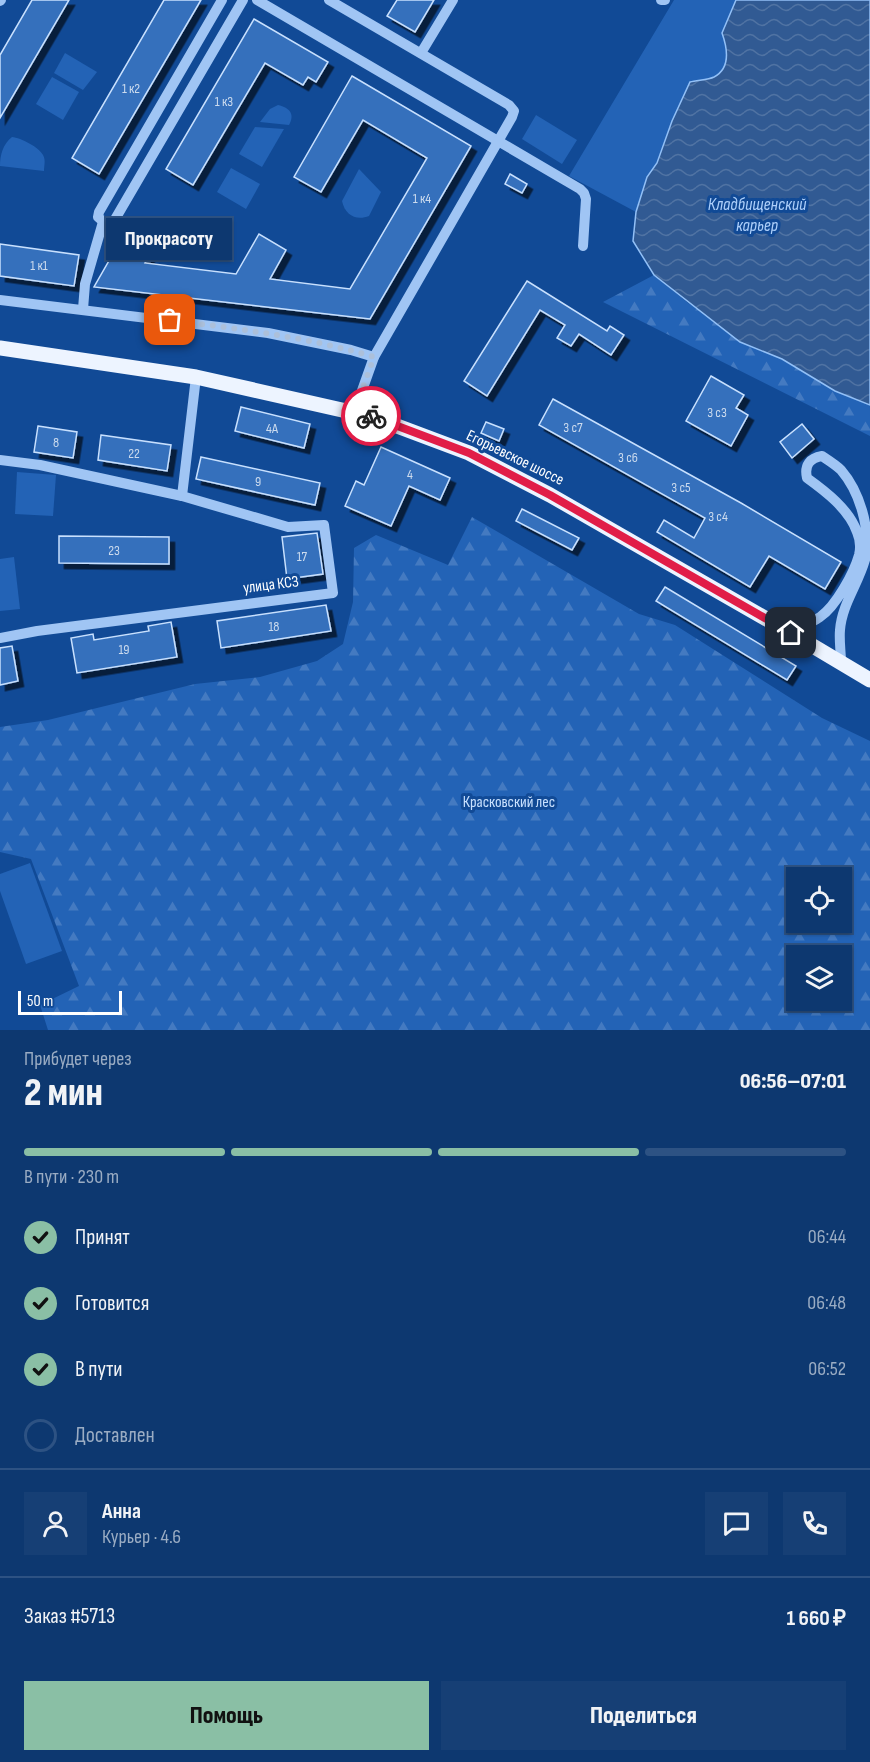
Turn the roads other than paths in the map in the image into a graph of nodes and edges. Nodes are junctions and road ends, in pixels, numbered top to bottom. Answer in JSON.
{"nodes":[{"id":1,"x":222,"y":0,"type":"edge"},
{"id":2,"x":243,"y":0,"type":"edge"},
{"id":3,"x":257,"y":0,"type":"edge"},
{"id":4,"x":329,"y":0,"type":"edge"},
{"id":5,"x":453,"y":0,"type":"edge"},
{"id":6,"x":421,"y":54,"type":"junction"},
{"id":7,"x":498,"y":141,"type":"junction"},
{"id":8,"x":103,"y":222,"type":"junction"},
{"id":9,"x":583,"y":246,"type":"dead end"},
{"id":10,"x":0,"y":300,"type":"edge"},
{"id":11,"x":83,"y":309,"type":"junction"},
{"id":12,"x":0,"y":348,"type":"edge"},
{"id":13,"x":374,"y":357,"type":"junction"},
{"id":14,"x":196,"y":377,"type":"junction"},
{"id":15,"x":354,"y":412,"type":"junction"},
{"id":16,"x":0,"y":460,"type":"edge"},
{"id":17,"x":182,"y":496,"type":"junction"},
{"id":18,"x":785,"y":629,"type":"junction"},
{"id":19,"x":0,"y":638,"type":"edge"},
{"id":20,"x":841,"y":663,"type":"junction"},
{"id":21,"x":870,"y":680,"type":"edge"}],
"edges":[{"from":1,"to":8,"type":"street"},
{"from":2,"to":8,"type":"street"},
{"from":3,"to":7,"type":"street"},
{"from":4,"to":6,"type":"street"},
{"from":5,"to":6,"type":"street"},
{"from":6,"to":7,"type":"street"},
{"from":7,"to":9,"type":"street"},
{"from":7,"to":13,"type":"street"},
{"from":8,"to":11,"type":"street"},
{"from":10,"to":11,"type":"street"},
{"from":11,"to":13,"type":"street"},
{"from":12,"to":14,"type":"main road","name":"Егорьевское шоссе"},
{"from":13,"to":15,"type":"street"},
{"from":14,"to":15,"type":"main road","name":"Егорьевское шоссе"},
{"from":14,"to":17,"type":"street"},
{"from":15,"to":18,"type":"main road","name":"Егорьевское шоссе"},
{"from":16,"to":17,"type":"street","name":"улица КСЗ"},
{"from":17,"to":19,"type":"street","name":"улица КСЗ"},
{"from":18,"to":20,"type":"main road","name":"Егорьевское шоссе"},
{"from":18,"to":20,"type":"street"},
{"from":20,"to":21,"type":"main road","name":"Егорьевское шоссе"}]}
